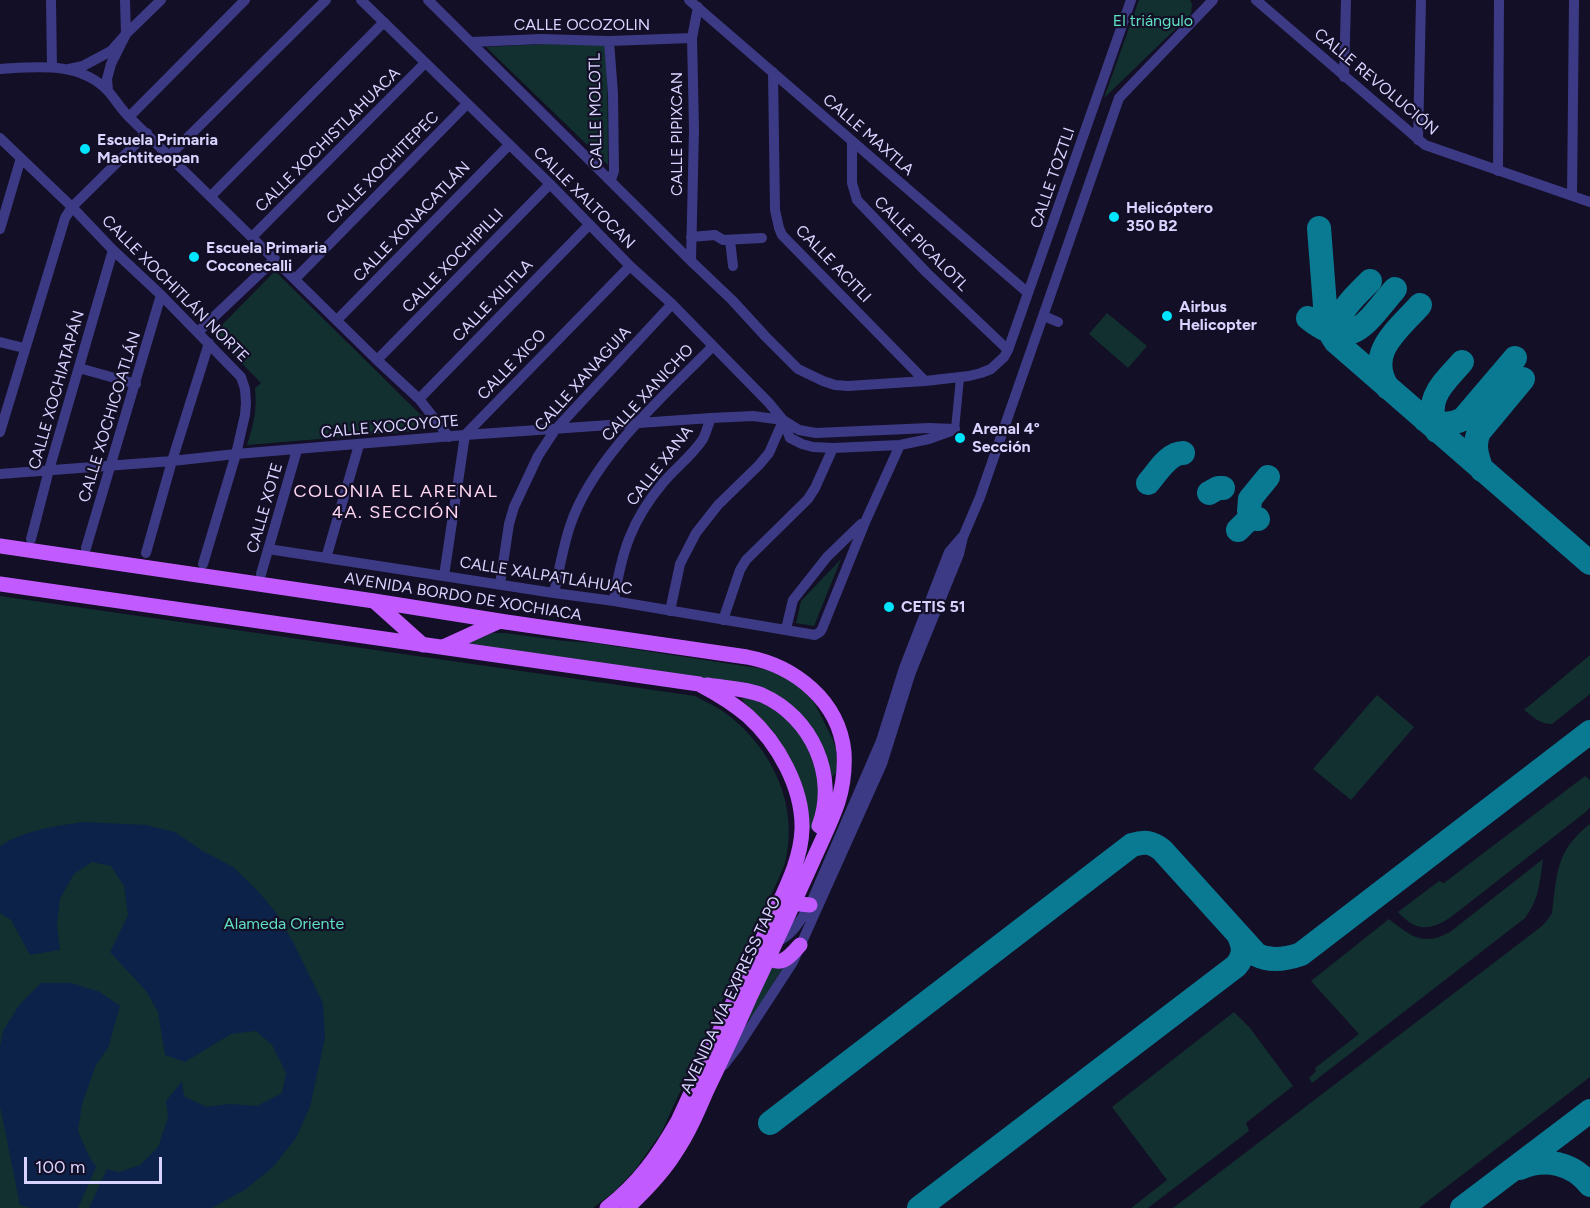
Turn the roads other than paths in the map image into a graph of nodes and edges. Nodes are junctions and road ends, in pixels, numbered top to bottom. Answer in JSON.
{"nodes":[{"id":1,"x":51,"y":0,"type":"edge"},
{"id":2,"x":125,"y":0,"type":"edge"},
{"id":3,"x":161,"y":0,"type":"edge"},
{"id":4,"x":244,"y":0,"type":"edge"},
{"id":5,"x":326,"y":0,"type":"edge"},
{"id":6,"x":361,"y":0,"type":"edge"},
{"id":7,"x":1131,"y":0,"type":"edge"},
{"id":8,"x":1213,"y":0,"type":"edge"},
{"id":9,"x":1256,"y":0,"type":"edge"},
{"id":10,"x":1346,"y":0,"type":"edge"},
{"id":11,"x":1421,"y":0,"type":"edge"},
{"id":12,"x":1499,"y":0,"type":"edge"},
{"id":13,"x":1574,"y":0,"type":"edge"},
{"id":14,"x":431,"y":1,"type":"edge"},
{"id":15,"x":694,"y":4,"type":"edge"},
{"id":16,"x":384,"y":22,"type":"junction"},
{"id":17,"x":126,"y":34,"type":"junction"},
{"id":18,"x":692,"y":38,"type":"junction"},
{"id":19,"x":609,"y":40,"type":"junction"},
{"id":20,"x":472,"y":42,"type":"junction"},
{"id":21,"x":425,"y":63,"type":"junction"},
{"id":22,"x":52,"y":67,"type":"junction"},
{"id":23,"x":0,"y":69,"type":"edge"},
{"id":24,"x":69,"y":69,"type":"junction"},
{"id":25,"x":773,"y":72,"type":"junction"},
{"id":26,"x":1344,"y":77,"type":"junction"},
{"id":27,"x":108,"y":91,"type":"junction"},
{"id":28,"x":467,"y":104,"type":"junction"},
{"id":29,"x":129,"y":117,"type":"junction"},
{"id":30,"x":147,"y":133,"type":"junction"},
{"id":31,"x":0,"y":138,"type":"edge"},
{"id":32,"x":1418,"y":140,"type":"junction"},
{"id":33,"x":852,"y":141,"type":"junction"},
{"id":34,"x":509,"y":145,"type":"junction"},
{"id":35,"x":170,"y":155,"type":"junction"},
{"id":36,"x":21,"y":158,"type":"junction"},
{"id":37,"x":1498,"y":171,"type":"junction"},
{"id":38,"x":611,"y":180,"type":"junction"},
{"id":39,"x":549,"y":184,"type":"junction"},
{"id":40,"x":211,"y":196,"type":"junction"},
{"id":41,"x":1572,"y":196,"type":"junction"},
{"id":42,"x":1590,"y":202,"type":"edge"},
{"id":43,"x":72,"y":207,"type":"junction"},
{"id":44,"x":589,"y":225,"type":"junction"},
{"id":45,"x":0,"y":229,"type":"edge"},
{"id":46,"x":252,"y":237,"type":"junction"},
{"id":47,"x":691,"y":237,"type":"junction"},
{"id":48,"x":762,"y":238,"type":"dead end"},
{"id":49,"x":730,"y":240,"type":"junction"},
{"id":50,"x":113,"y":250,"type":"junction"},
{"id":51,"x":275,"y":260,"type":"junction"},
{"id":52,"x":691,"y":261,"type":"junction"},
{"id":53,"x":630,"y":266,"type":"junction"},
{"id":54,"x":734,"y":267,"type":"dead end"},
{"id":55,"x":295,"y":279,"type":"junction"},
{"id":56,"x":1028,"y":293,"type":"junction"},
{"id":57,"x":161,"y":295,"type":"junction"},
{"id":58,"x":672,"y":304,"type":"junction"},
{"id":59,"x":1044,"y":316,"type":"junction"},
{"id":60,"x":337,"y":320,"type":"junction"},
{"id":61,"x":1058,"y":322,"type":"dead end"},
{"id":62,"x":198,"y":332,"type":"junction"},
{"id":63,"x":0,"y":342,"type":"edge"},
{"id":64,"x":209,"y":342,"type":"junction"},
{"id":65,"x":712,"y":346,"type":"junction"},
{"id":66,"x":24,"y":348,"type":"junction"},
{"id":67,"x":1008,"y":350,"type":"junction"},
{"id":68,"x":377,"y":360,"type":"junction"},
{"id":69,"x":80,"y":368,"type":"junction"},
{"id":70,"x":960,"y":378,"type":"junction"},
{"id":71,"x":925,"y":381,"type":"junction"},
{"id":72,"x":136,"y":384,"type":"junction"},
{"id":73,"x":419,"y":399,"type":"junction"},
{"id":74,"x":711,"y":418,"type":"junction"},
{"id":75,"x":783,"y":420,"type":"junction"},
{"id":76,"x":636,"y":423,"type":"junction"},
{"id":77,"x":955,"y":429,"type":"junction"},
{"id":78,"x":555,"y":430,"type":"junction"},
{"id":79,"x":0,"y":432,"type":"edge"},
{"id":80,"x":465,"y":435,"type":"junction"},
{"id":81,"x":448,"y":437,"type":"junction"},
{"id":82,"x":359,"y":445,"type":"junction"},
{"id":83,"x":900,"y":445,"type":"junction"},
{"id":84,"x":833,"y":448,"type":"junction"},
{"id":85,"x":297,"y":450,"type":"junction"},
{"id":86,"x":236,"y":454,"type":"junction"},
{"id":87,"x":172,"y":461,"type":"junction"},
{"id":88,"x":111,"y":466,"type":"junction"},
{"id":89,"x":49,"y":470,"type":"junction"},
{"id":90,"x":0,"y":474,"type":"edge"},
{"id":91,"x":866,"y":520,"type":"junction"},
{"id":92,"x":963,"y":537,"type":"junction"},
{"id":93,"x":31,"y":539,"type":"dead end"},
{"id":94,"x":0,"y":546,"type":"edge"},
{"id":95,"x":86,"y":548,"type":"dead end"},
{"id":96,"x":268,"y":549,"type":"junction"},
{"id":97,"x":146,"y":553,"type":"dead end"},
{"id":98,"x":326,"y":558,"type":"junction"},
{"id":99,"x":203,"y":564,"type":"dead end"},
{"id":100,"x":261,"y":574,"type":"dead end"},
{"id":101,"x":444,"y":576,"type":"junction"},
{"id":102,"x":0,"y":584,"type":"edge"},
{"id":103,"x":500,"y":584,"type":"junction"},
{"id":104,"x":554,"y":593,"type":"junction"},
{"id":105,"x":374,"y":601,"type":"junction"},
{"id":106,"x":614,"y":601,"type":"junction"},
{"id":107,"x":670,"y":611,"type":"junction"},
{"id":108,"x":723,"y":620,"type":"junction"},
{"id":109,"x":500,"y":621,"type":"junction"},
{"id":110,"x":786,"y":629,"type":"junction"},
{"id":111,"x":423,"y":645,"type":"junction"},
{"id":112,"x":442,"y":647,"type":"junction"},
{"id":113,"x":699,"y":684,"type":"junction"},
{"id":114,"x":825,"y":781,"type":"junction"},
{"id":115,"x":843,"y":782,"type":"junction"},
{"id":116,"x":796,"y":862,"type":"junction"},
{"id":117,"x":796,"y":898,"type":"junction"},
{"id":118,"x":810,"y":905,"type":"junction"},
{"id":119,"x":770,"y":940,"type":"junction"},
{"id":120,"x":800,"y":945,"type":"junction"},
{"id":121,"x":762,"y":956,"type":"junction"},
{"id":122,"x":711,"y":1082,"type":"junction"},
{"id":123,"x":607,"y":1208,"type":"edge"},
{"id":124,"x":627,"y":1208,"type":"edge"}],
"edges":[{"from":1,"to":22,"type":"street"},
{"from":2,"to":17,"type":"street"},
{"from":3,"to":17,"type":"street"},
{"from":4,"to":29,"type":"street"},
{"from":5,"to":35,"type":"street"},
{"from":6,"to":16,"type":"street","name":"CALLE XALTOCAN"},
{"from":7,"to":56,"type":"street","name":"CALLE TOZTLI"},
{"from":8,"to":59,"type":"street"},
{"from":9,"to":26,"type":"street","name":"CALLE REVOLUCIÓN"},
{"from":10,"to":26,"type":"street"},
{"from":11,"to":32,"type":"street"},
{"from":12,"to":37,"type":"street"},
{"from":13,"to":41,"type":"street"},
{"from":14,"to":20,"type":"street","name":"CALLE XALTOCAN"},
{"from":15,"to":18,"type":"street","name":"CALLE PIPIXCAN"},
{"from":15,"to":25,"type":"street","name":"CALLE MAXTLA"},
{"from":16,"to":21,"type":"street","name":"CALLE XALTOCAN"},
{"from":16,"to":40,"type":"street"},
{"from":17,"to":24,"type":"street"},
{"from":17,"to":27,"type":"street"},
{"from":18,"to":19,"type":"street","name":"CALLE OCOZOLIN"},
{"from":18,"to":47,"type":"street","name":"CALLE PIPIXCAN"},
{"from":19,"to":20,"type":"street","name":"CALLE OCOZOLIN"},
{"from":19,"to":38,"type":"street","name":"CALLE MOLOTL"},
{"from":20,"to":38,"type":"street","name":"CALLE XALTOCAN"},
{"from":21,"to":28,"type":"street","name":"CALLE XALTOCAN"},
{"from":21,"to":46,"type":"street","name":"CALLE XOCHISTLAHUACA"},
{"from":22,"to":23,"type":"street"},
{"from":22,"to":24,"type":"street"},
{"from":24,"to":27,"type":"street"},
{"from":25,"to":33,"type":"street","name":"CALLE MAXTLA"},
{"from":25,"to":71,"type":"street","name":"CALLE ACITLI"},
{"from":26,"to":32,"type":"street","name":"CALLE REVOLUCIÓN"},
{"from":27,"to":29,"type":"street"},
{"from":28,"to":34,"type":"street","name":"CALLE XALTOCAN"},
{"from":28,"to":55,"type":"street","name":"CALLE XOCHITEPEC"},
{"from":29,"to":30,"type":"street"},
{"from":30,"to":35,"type":"street"},
{"from":30,"to":43,"type":"street"},
{"from":31,"to":36,"type":"street","name":"CALLE XOCHITLÁN NORTE"},
{"from":32,"to":37,"type":"street","name":"CALLE REVOLUCIÓN"},
{"from":33,"to":56,"type":"street","name":"CALLE MAXTLA"},
{"from":33,"to":67,"type":"street","name":"CALLE PICALOTL"},
{"from":34,"to":39,"type":"street","name":"CALLE XALTOCAN"},
{"from":34,"to":60,"type":"street","name":"CALLE XONACATLÁN"},
{"from":35,"to":40,"type":"street"},
{"from":36,"to":43,"type":"street","name":"CALLE XOCHITLÁN NORTE"},
{"from":36,"to":45,"type":"street"},
{"from":37,"to":41,"type":"street","name":"CALLE REVOLUCIÓN"},
{"from":38,"to":52,"type":"street","name":"CALLE XALTOCAN"},
{"from":39,"to":44,"type":"street","name":"CALLE XALTOCAN"},
{"from":39,"to":68,"type":"street","name":"CALLE XOCHIPILLI"},
{"from":40,"to":46,"type":"street"},
{"from":41,"to":42,"type":"street","name":"CALLE REVOLUCIÓN"},
{"from":43,"to":50,"type":"street","name":"CALLE XOCHITLÁN NORTE"},
{"from":43,"to":66,"type":"street"},
{"from":44,"to":53,"type":"street","name":"CALLE XALTOCAN"},
{"from":44,"to":73,"type":"street","name":"CALLE XILITLA"},
{"from":46,"to":51,"type":"street"},
{"from":47,"to":49,"type":"street"},
{"from":47,"to":52,"type":"street","name":"CALLE PIPIXCAN"},
{"from":48,"to":49,"type":"street"},
{"from":49,"to":54,"type":"street"},
{"from":50,"to":57,"type":"street","name":"CALLE XOCHITLÁN NORTE"},
{"from":50,"to":69,"type":"street","name":"CALLE XOCHIATAPÁN"},
{"from":51,"to":55,"type":"street"},
{"from":51,"to":62,"type":"street"},
{"from":52,"to":71,"type":"street","name":"CALLE XALTOCAN"},
{"from":53,"to":58,"type":"street","name":"CALLE XALTOCAN"},
{"from":53,"to":80,"type":"street","name":"CALLE XICO"},
{"from":55,"to":60,"type":"street"},
{"from":56,"to":67,"type":"street","name":"CALLE TOZTLI"},
{"from":57,"to":62,"type":"street","name":"CALLE XOCHITLÁN NORTE"},
{"from":57,"to":72,"type":"street","name":"CALLE XOCHICOATLÁN"},
{"from":58,"to":65,"type":"street","name":"CALLE XALTOCAN"},
{"from":58,"to":78,"type":"street","name":"CALLE XANAGUIA"},
{"from":59,"to":61,"type":"street"},
{"from":59,"to":92,"type":"street"},
{"from":60,"to":68,"type":"street"},
{"from":62,"to":64,"type":"street","name":"CALLE XOCHITLÁN NORTE"},
{"from":63,"to":66,"type":"street"},
{"from":64,"to":86,"type":"street","name":"CALLE XOCHITLÁN NORTE"},
{"from":64,"to":87,"type":"street"},
{"from":65,"to":75,"type":"street","name":"CALLE XALTOCAN"},
{"from":65,"to":76,"type":"street","name":"CALLE XANICHO"},
{"from":66,"to":79,"type":"street"},
{"from":67,"to":70,"type":"street","name":"CALLE TOZTLI"},
{"from":68,"to":73,"type":"street"},
{"from":69,"to":72,"type":"street"},
{"from":69,"to":89,"type":"street","name":"CALLE XOCHIATAPÁN"},
{"from":70,"to":71,"type":"street"},
{"from":70,"to":77,"type":"street"},
{"from":72,"to":88,"type":"street","name":"CALLE XOCHICOATLÁN"},
{"from":73,"to":81,"type":"street"},
{"from":74,"to":75,"type":"street","name":"CALLE XOCOYOTE"},
{"from":74,"to":76,"type":"street","name":"CALLE XOCOYOTE"},
{"from":74,"to":106,"type":"street","name":"CALLE XANA"},
{"from":75,"to":77,"type":"street","name":"CALLE XOCOYOTE"},
{"from":75,"to":84,"type":"street"},
{"from":75,"to":107,"type":"street"},
{"from":76,"to":78,"type":"street","name":"CALLE XOCOYOTE"},
{"from":76,"to":104,"type":"street","name":"CALLE XANICHO"},
{"from":77,"to":83,"type":"street"},
{"from":78,"to":80,"type":"street","name":"CALLE XOCOYOTE"},
{"from":78,"to":103,"type":"street","name":"CALLE XANAGUIA"},
{"from":80,"to":81,"type":"street","name":"CALLE XOCOYOTE"},
{"from":80,"to":101,"type":"street"},
{"from":81,"to":82,"type":"street","name":"CALLE XOCOYOTE"},
{"from":82,"to":85,"type":"street","name":"CALLE XOCOYOTE"},
{"from":82,"to":98,"type":"street"},
{"from":83,"to":84,"type":"street"},
{"from":83,"to":91,"type":"street"},
{"from":84,"to":108,"type":"street"},
{"from":85,"to":86,"type":"street","name":"CALLE XOCOYOTE"},
{"from":85,"to":96,"type":"street","name":"CALLE XOTE"},
{"from":86,"to":87,"type":"street","name":"CALLE XOCOYOTE"},
{"from":86,"to":99,"type":"street","name":"CALLE XOCHITLÁN NORTE"},
{"from":87,"to":88,"type":"street","name":"CALLE XOCOYOTE"},
{"from":87,"to":97,"type":"street"},
{"from":88,"to":89,"type":"street","name":"CALLE XOCOYOTE"},
{"from":88,"to":95,"type":"street","name":"CALLE XOCHICOATLÁN"},
{"from":89,"to":90,"type":"street","name":"CALLE XOCOYOTE"},
{"from":89,"to":93,"type":"street","name":"CALLE XOCHIATAPÁN"},
{"from":91,"to":110,"type":"street"},
{"from":91,"to":110,"type":"street","name":"CALLE XALPATLÁHUAC"},
{"from":92,"to":118,"type":"street"},
{"from":92,"to":120,"type":"street"},
{"from":94,"to":105,"type":"main road","name":"AVENIDA BORDO DE XOCHIACA"},
{"from":96,"to":98,"type":"street","name":"CALLE XALPATLÁHUAC"},
{"from":96,"to":100,"type":"street","name":"CALLE XOTE"},
{"from":98,"to":101,"type":"street","name":"CALLE XALPATLÁHUAC"},
{"from":101,"to":103,"type":"street","name":"CALLE XALPATLÁHUAC"},
{"from":102,"to":111,"type":"main road"},
{"from":103,"to":104,"type":"street","name":"CALLE XALPATLÁHUAC"},
{"from":104,"to":106,"type":"street","name":"CALLE XALPATLÁHUAC"},
{"from":105,"to":109,"type":"main road","name":"AVENIDA BORDO DE XOCHIACA"},
{"from":105,"to":111,"type":"main road"},
{"from":106,"to":107,"type":"street","name":"CALLE XALPATLÁHUAC"},
{"from":107,"to":108,"type":"street","name":"CALLE XALPATLÁHUAC"},
{"from":108,"to":110,"type":"street","name":"CALLE XALPATLÁHUAC"},
{"from":109,"to":112,"type":"main road"},
{"from":109,"to":115,"type":"main road","name":"AVENIDA BORDO DE XOCHIACA"},
{"from":111,"to":112,"type":"main road"},
{"from":112,"to":113,"type":"main road"},
{"from":113,"to":114,"type":"main road"},
{"from":113,"to":116,"type":"main road"},
{"from":114,"to":115,"type":"main road"},
{"from":114,"to":116,"type":"main road"},
{"from":115,"to":117,"type":"main road","name":"AVENIDA VÍA EXPRESS TAPO"},
{"from":116,"to":119,"type":"main road","name":"AVENIDA VÍA EXPRESS TAPO"},
{"from":117,"to":118,"type":"main road"},
{"from":117,"to":119,"type":"main road","name":"AVENIDA VÍA EXPRESS TAPO"},
{"from":118,"to":119,"type":"street"},
{"from":119,"to":121,"type":"main road","name":"AVENIDA VÍA EXPRESS TAPO"},
{"from":120,"to":121,"type":"main road"},
{"from":120,"to":122,"type":"street"},
{"from":121,"to":122,"type":"main road","name":"AVENIDA VÍA EXPRESS TAPO"},
{"from":121,"to":123,"type":"main road","name":"AVENIDA VÍA EXPRESS TAPO"},
{"from":122,"to":124,"type":"main road","name":"AVENIDA VÍA EXPRESS TAPO"}]}
